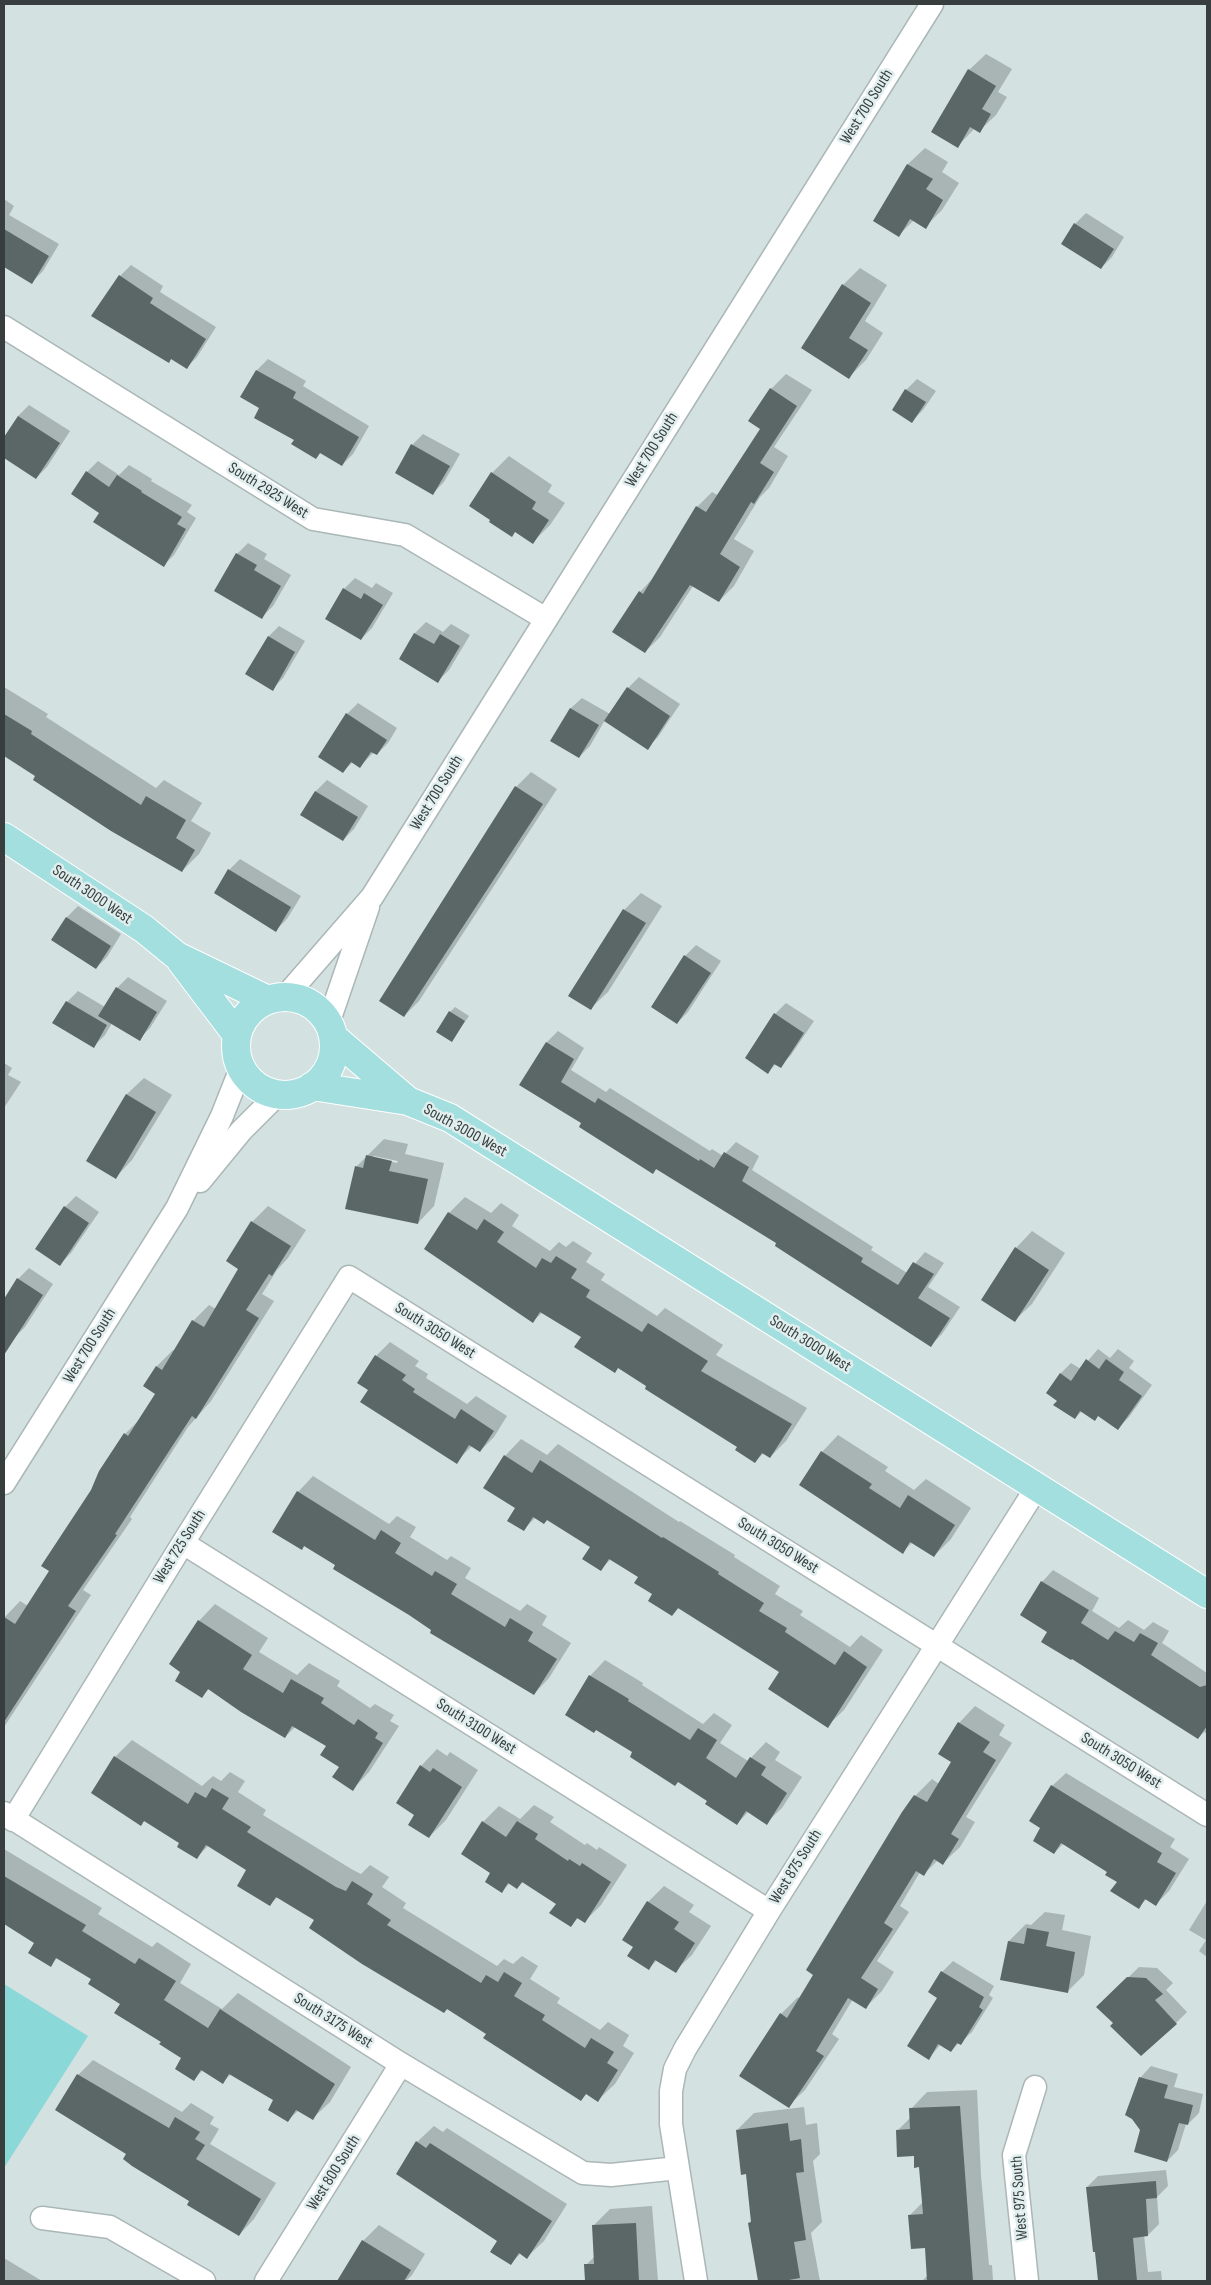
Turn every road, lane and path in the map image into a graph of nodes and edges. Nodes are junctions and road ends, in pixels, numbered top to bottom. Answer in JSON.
{"nodes":[{"id":1,"x":932,"y":4,"type":"edge"},
{"id":2,"x":4,"y":327,"type":"edge"},
{"id":3,"x":546,"y":620,"type":"junction"},
{"id":4,"x":4,"y":837,"type":"edge"},
{"id":5,"x":372,"y":897,"type":"junction"},
{"id":6,"x":177,"y":956,"type":"junction"},
{"id":7,"x":277,"y":998,"type":"junction"},
{"id":8,"x":331,"y":1030,"type":"junction"},
{"id":9,"x":237,"y":1035,"type":"junction"},
{"id":10,"x":241,"y":1068,"type":"junction"},
{"id":11,"x":312,"y":1086,"type":"junction"},
{"id":12,"x":278,"y":1094,"type":"junction"},
{"id":13,"x":408,"y":1101,"type":"junction"},
{"id":14,"x":177,"y":1208,"type":"junction"},
{"id":15,"x":350,"y":1277,"type":"joint"},
{"id":16,"x":4,"y":1483,"type":"edge"},
{"id":17,"x":1036,"y":1486,"type":"junction"},
{"id":18,"x":183,"y":1543,"type":"junction"},
{"id":19,"x":1207,"y":1594,"type":"edge"},
{"id":20,"x":936,"y":1645,"type":"junction"},
{"id":21,"x":1207,"y":1815,"type":"edge"},
{"id":22,"x":9,"y":1816,"type":"edge"},
{"id":23,"x":769,"y":1911,"type":"junction"},
{"id":24,"x":401,"y":2064,"type":"junction"},
{"id":25,"x":1035,"y":2088,"type":"dead end"},
{"id":26,"x":678,"y":2168,"type":"junction"},
{"id":27,"x":42,"y":2218,"type":"dead end"},
{"id":28,"x":204,"y":2281,"type":"edge"},
{"id":29,"x":266,"y":2281,"type":"edge"},
{"id":30,"x":696,"y":2281,"type":"edge"},
{"id":31,"x":1027,"y":2281,"type":"edge"}],
"edges":[{"from":1,"to":3,"type":"street","name":"West 700 South"},
{"from":2,"to":3,"type":"street","name":"South 2925 West"},
{"from":3,"to":5,"type":"street","name":"West 700 South"},
{"from":4,"to":6,"type":"main road","name":"South 3000 West"},
{"from":5,"to":7,"type":"street","name":"West 700 South"},
{"from":5,"to":8,"type":"street","name":"West 700 South"},
{"from":6,"to":7,"type":"main road","name":"South 3000 West"},
{"from":6,"to":9,"type":"main road","name":"South 3000 West"},
{"from":7,"to":8,"type":"main road"},
{"from":7,"to":9,"type":"main road"},
{"from":8,"to":11,"type":"main road"},
{"from":8,"to":13,"type":"main road","name":"South 3000 West"},
{"from":9,"to":10,"type":"main road"},
{"from":10,"to":12,"type":"main road"},
{"from":10,"to":14,"type":"street","name":"West 700 South"},
{"from":11,"to":12,"type":"main road"},
{"from":11,"to":13,"type":"main road","name":"South 3000 West"},
{"from":12,"to":14,"type":"street","name":"West 700 South"},
{"from":13,"to":17,"type":"main road","name":"South 3000 West"},
{"from":14,"to":16,"type":"street","name":"West 700 South"},
{"from":15,"to":18,"type":"street","name":"West 725 South"},
{"from":15,"to":20,"type":"street","name":"South 3050 West"},
{"from":17,"to":19,"type":"main road","name":"South 3000 West"},
{"from":17,"to":20,"type":"street","name":"West 875 South"},
{"from":18,"to":22,"type":"street","name":"West 725 South"},
{"from":18,"to":23,"type":"street","name":"South 3100 West"},
{"from":20,"to":21,"type":"street","name":"South 3050 West"},
{"from":20,"to":23,"type":"street","name":"West 875 South"},
{"from":22,"to":24,"type":"street","name":"South 3175 West"},
{"from":23,"to":26,"type":"street","name":"West 875 South"},
{"from":24,"to":26,"type":"street","name":"South 3175 West"},
{"from":24,"to":29,"type":"street","name":"West 800 South"},
{"from":25,"to":31,"type":"street","name":"West 975 South"},
{"from":26,"to":30,"type":"street","name":"West 875 South"},
{"from":27,"to":28,"type":"street"}]}
